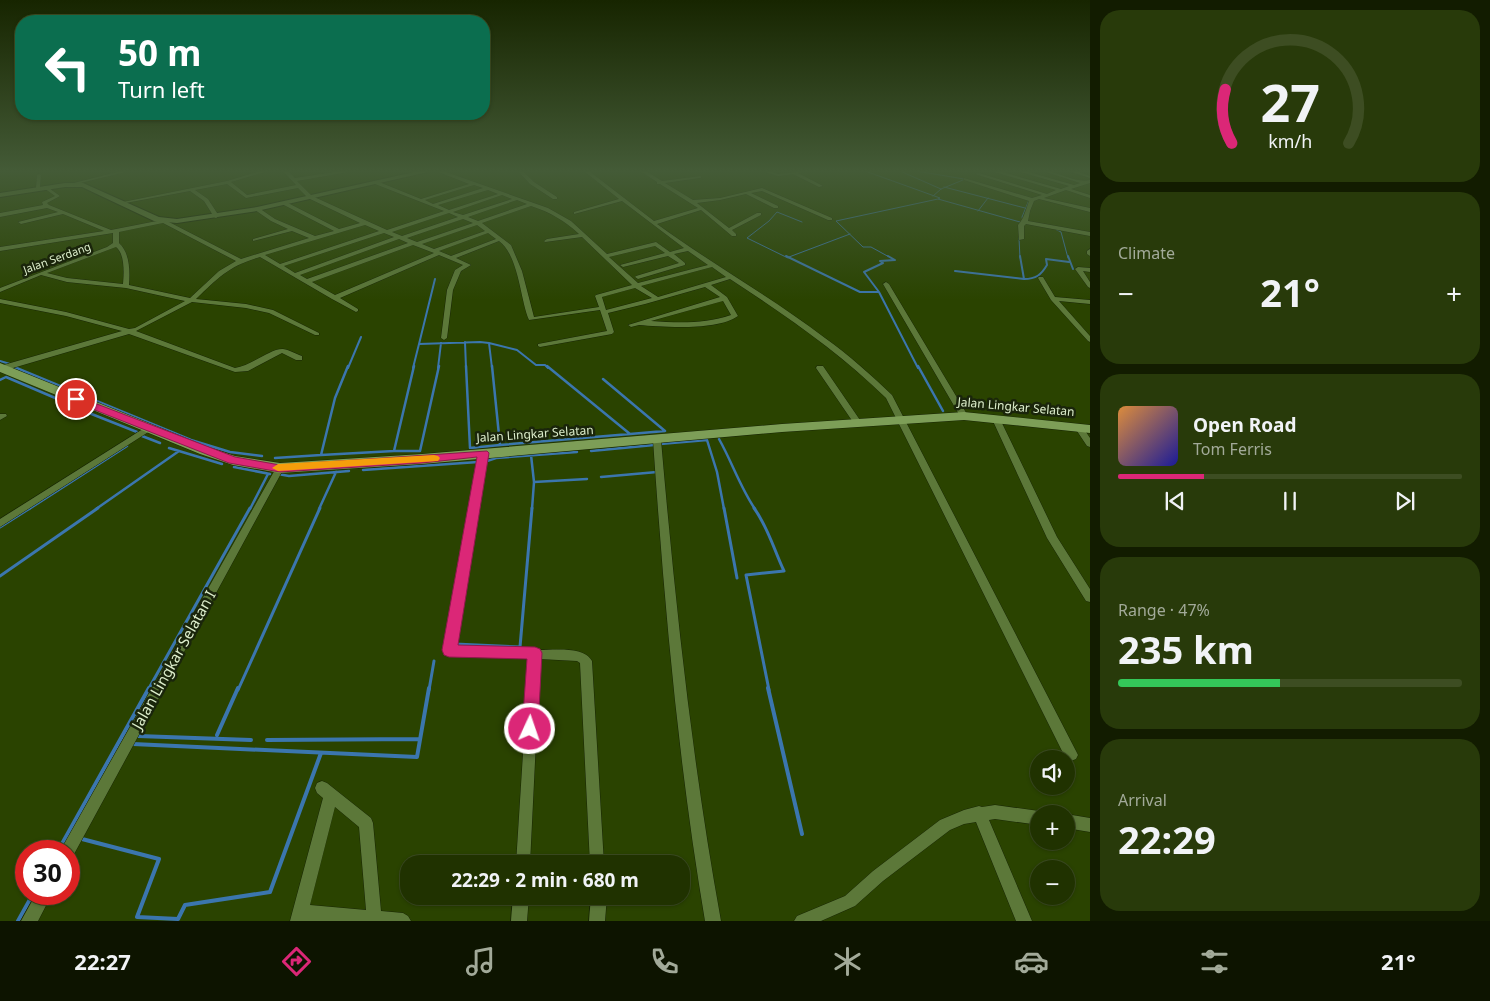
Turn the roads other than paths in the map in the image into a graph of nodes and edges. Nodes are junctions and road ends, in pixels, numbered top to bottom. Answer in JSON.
{"nodes":[{"id":1,"x":58,"y":214,"type":"edge"},
{"id":2,"x":66,"y":214,"type":"edge"},
{"id":3,"x":148,"y":214,"type":"edge"},
{"id":4,"x":228,"y":214,"type":"edge"},
{"id":5,"x":264,"y":214,"type":"edge"},
{"id":6,"x":306,"y":214,"type":"edge"},
{"id":7,"x":346,"y":214,"type":"edge"},
{"id":8,"x":439,"y":214,"type":"edge"},
{"id":9,"x":455,"y":214,"type":"edge"},
{"id":10,"x":472,"y":214,"type":"edge"},
{"id":11,"x":504,"y":214,"type":"edge"},
{"id":12,"x":553,"y":214,"type":"edge"},
{"id":13,"x":642,"y":214,"type":"edge"},
{"id":14,"x":683,"y":214,"type":"edge"},
{"id":15,"x":709,"y":214,"type":"edge"},
{"id":16,"x":759,"y":214,"type":"dead end"},
{"id":17,"x":819,"y":214,"type":"edge"},
{"id":18,"x":1026,"y":214,"type":"edge"},
{"id":19,"x":216,"y":216,"type":"joint"},
{"id":20,"x":463,"y":217,"type":"junction"},
{"id":21,"x":830,"y":219,"type":"dead end"},
{"id":22,"x":166,"y":221,"type":"junction"},
{"id":23,"x":21,"y":222,"type":"dead end"},
{"id":24,"x":1025,"y":222,"type":"junction"},
{"id":25,"x":365,"y":223,"type":"junction"},
{"id":26,"x":478,"y":223,"type":"junction"},
{"id":27,"x":654,"y":223,"type":"junction"},
{"id":28,"x":292,"y":229,"type":"junction"},
{"id":29,"x":728,"y":230,"type":"junction"},
{"id":30,"x":113,"y":231,"type":"junction"},
{"id":31,"x":339,"y":231,"type":"junction"},
{"id":32,"x":489,"y":231,"type":"junction"},
{"id":33,"x":385,"y":232,"type":"junction"},
{"id":34,"x":584,"y":234,"type":"junction"},
{"id":35,"x":1090,"y":234,"type":"edge"},
{"id":36,"x":734,"y":235,"type":"dead end"},
{"id":37,"x":401,"y":238,"type":"junction"},
{"id":38,"x":316,"y":239,"type":"junction"},
{"id":39,"x":500,"y":239,"type":"junction"},
{"id":40,"x":1021,"y":239,"type":"dead end"},
{"id":41,"x":255,"y":240,"type":"dead end"},
{"id":42,"x":547,"y":241,"type":"dead end"},
{"id":43,"x":116,"y":244,"type":"junction"},
{"id":44,"x":415,"y":244,"type":"junction"},
{"id":45,"x":334,"y":248,"type":"junction"},
{"id":46,"x":0,"y":249,"type":"edge"},
{"id":47,"x":689,"y":249,"type":"junction"},
{"id":48,"x":437,"y":252,"type":"junction"},
{"id":49,"x":670,"y":253,"type":"junction"},
{"id":50,"x":350,"y":255,"type":"junction"},
{"id":51,"x":609,"y":255,"type":"dead end"},
{"id":52,"x":262,"y":256,"type":"junction"},
{"id":53,"x":453,"y":257,"type":"junction"},
{"id":54,"x":240,"y":261,"type":"junction"},
{"id":55,"x":362,"y":261,"type":"junction"},
{"id":56,"x":623,"y":264,"type":"dead end"},
{"id":57,"x":713,"y":265,"type":"junction"},
{"id":58,"x":278,"y":266,"type":"junction"},
{"id":59,"x":1090,"y":270,"type":"edge"},
{"id":60,"x":41,"y":273,"type":"junction"},
{"id":61,"x":294,"y":275,"type":"junction"},
{"id":62,"x":638,"y":276,"type":"dead end"},
{"id":63,"x":732,"y":277,"type":"junction"},
{"id":64,"x":1042,"y":278,"type":"dead end"},
{"id":65,"x":306,"y":282,"type":"junction"},
{"id":66,"x":705,"y":284,"type":"junction"},
{"id":67,"x":886,"y":284,"type":"dead end"},
{"id":68,"x":126,"y":286,"type":"junction"},
{"id":69,"x":1090,"y":286,"type":"edge"},
{"id":70,"x":638,"y":287,"type":"junction"},
{"id":71,"x":0,"y":290,"type":"edge"},
{"id":72,"x":334,"y":298,"type":"junction"},
{"id":73,"x":656,"y":298,"type":"junction"},
{"id":74,"x":725,"y":298,"type":"junction"},
{"id":75,"x":1053,"y":299,"type":"junction"},
{"id":76,"x":191,"y":300,"type":"junction"},
{"id":77,"x":0,"y":301,"type":"edge"},
{"id":78,"x":1090,"y":302,"type":"edge"},
{"id":79,"x":356,"y":310,"type":"dead end"},
{"id":80,"x":603,"y":310,"type":"junction"},
{"id":81,"x":639,"y":323,"type":"junction"},
{"id":82,"x":631,"y":325,"type":"dead end"},
{"id":83,"x":130,"y":331,"type":"junction"},
{"id":84,"x":317,"y":334,"type":"dead end"},
{"id":85,"x":444,"y":338,"type":"dead end"},
{"id":86,"x":1090,"y":340,"type":"edge"},
{"id":87,"x":540,"y":345,"type":"dead end"},
{"id":88,"x":299,"y":358,"type":"dead end"},
{"id":89,"x":1,"y":368,"type":"edge"},
{"id":90,"x":820,"y":368,"type":"dead end"},
{"id":91,"x":964,"y":416,"type":"junction"},
{"id":92,"x":996,"y":419,"type":"junction"},
{"id":93,"x":901,"y":420,"type":"junction"},
{"id":94,"x":858,"y":423,"type":"junction"},
{"id":95,"x":1085,"y":428,"type":"edge"},
{"id":96,"x":149,"y":429,"type":"junction"},
{"id":97,"x":657,"y":440,"type":"junction"},
{"id":98,"x":1090,"y":444,"type":"edge"},
{"id":99,"x":483,"y":453,"type":"junction"},
{"id":100,"x":280,"y":468,"type":"junction"},
{"id":101,"x":0,"y":524,"type":"edge"},
{"id":102,"x":1090,"y":598,"type":"edge"},
{"id":103,"x":535,"y":653,"type":"junction"},
{"id":104,"x":1068,"y":750,"type":"edge"},
{"id":105,"x":326,"y":792,"type":"joint"},
{"id":106,"x":979,"y":813,"type":"junction"},
{"id":107,"x":1030,"y":817,"type":"edge"},
{"id":108,"x":1075,"y":822,"type":"edge"},
{"id":109,"x":1090,"y":825,"type":"edge"},
{"id":110,"x":74,"y":840,"type":"edge"},
{"id":111,"x":523,"y":855,"type":"edge"},
{"id":112,"x":597,"y":855,"type":"edge"},
{"id":113,"x":38,"y":905,"type":"edge"},
{"id":114,"x":520,"y":905,"type":"edge"},
{"id":115,"x":599,"y":905,"type":"edge"},
{"id":116,"x":299,"y":917,"type":"edge"},
{"id":117,"x":374,"y":919,"type":"junction"},
{"id":118,"x":29,"y":921,"type":"edge"},
{"id":119,"x":403,"y":921,"type":"edge"},
{"id":120,"x":519,"y":921,"type":"edge"},
{"id":121,"x":598,"y":921,"type":"edge"},
{"id":122,"x":713,"y":921,"type":"edge"},
{"id":123,"x":802,"y":921,"type":"edge"},
{"id":124,"x":1024,"y":921,"type":"edge"}],
"edges":[{"from":1,"to":23,"type":"street"},
{"from":2,"to":30,"type":"street"},
{"from":3,"to":22,"type":"street"},
{"from":4,"to":19,"type":"street"},
{"from":5,"to":28,"type":"street"},
{"from":6,"to":31,"type":"street"},
{"from":7,"to":25,"type":"street"},
{"from":8,"to":33,"type":"street"},
{"from":9,"to":20,"type":"street"},
{"from":10,"to":20,"type":"street"},
{"from":11,"to":26,"type":"street"},
{"from":12,"to":34,"type":"street"},
{"from":13,"to":27,"type":"street"},
{"from":14,"to":27,"type":"street"},
{"from":15,"to":29,"type":"street"},
{"from":16,"to":29,"type":"street"},
{"from":17,"to":21,"type":"street"},
{"from":18,"to":24,"type":"street"},
{"from":19,"to":22,"type":"street"},
{"from":20,"to":26,"type":"street"},
{"from":20,"to":37,"type":"street"},
{"from":22,"to":30,"type":"street"},
{"from":22,"to":54,"type":"street"},
{"from":24,"to":35,"type":"street"},
{"from":24,"to":40,"type":"street"},
{"from":25,"to":31,"type":"street"},
{"from":25,"to":33,"type":"street"},
{"from":26,"to":32,"type":"street"},
{"from":26,"to":44,"type":"street"},
{"from":27,"to":47,"type":"street"},
{"from":28,"to":38,"type":"street"},
{"from":28,"to":41,"type":"street"},
{"from":29,"to":36,"type":"street"},
{"from":30,"to":43,"type":"street"},
{"from":30,"to":46,"type":"street"},
{"from":31,"to":38,"type":"street"},
{"from":32,"to":39,"type":"street"},
{"from":32,"to":48,"type":"street"},
{"from":33,"to":37,"type":"street"},
{"from":33,"to":45,"type":"street"},
{"from":34,"to":42,"type":"street"},
{"from":34,"to":70,"type":"street"},
{"from":37,"to":44,"type":"street"},
{"from":37,"to":50,"type":"street"},
{"from":38,"to":52,"type":"street"},
{"from":39,"to":53,"type":"street"},
{"from":39,"to":80,"type":"street"},
{"from":43,"to":60,"type":"street","name":"Jalan Serdang"},
{"from":43,"to":68,"type":"street"},
{"from":44,"to":48,"type":"street"},
{"from":44,"to":55,"type":"street"},
{"from":45,"to":50,"type":"street"},
{"from":45,"to":58,"type":"street"},
{"from":47,"to":49,"type":"street"},
{"from":47,"to":57,"type":"street"},
{"from":48,"to":53,"type":"street"},
{"from":48,"to":72,"type":"street"},
{"from":49,"to":51,"type":"street"},
{"from":49,"to":56,"type":"street"},
{"from":49,"to":62,"type":"street"},
{"from":50,"to":55,"type":"street"},
{"from":50,"to":61,"type":"street"},
{"from":52,"to":54,"type":"street"},
{"from":52,"to":58,"type":"street"},
{"from":53,"to":85,"type":"street"},
{"from":54,"to":76,"type":"street"},
{"from":55,"to":65,"type":"street"},
{"from":57,"to":63,"type":"street"},
{"from":57,"to":70,"type":"street"},
{"from":58,"to":61,"type":"street"},
{"from":59,"to":69,"type":"street"},
{"from":60,"to":68,"type":"street"},
{"from":60,"to":71,"type":"street","name":"Jalan Serdang"},
{"from":61,"to":65,"type":"street"},
{"from":63,"to":66,"type":"street"},
{"from":63,"to":93,"type":"street"},
{"from":64,"to":75,"type":"street"},
{"from":65,"to":72,"type":"street"},
{"from":66,"to":73,"type":"street"},
{"from":66,"to":74,"type":"street"},
{"from":67,"to":91,"type":"street"},
{"from":68,"to":76,"type":"street"},
{"from":70,"to":73,"type":"street"},
{"from":70,"to":80,"type":"street"},
{"from":72,"to":79,"type":"street"},
{"from":73,"to":80,"type":"street"},
{"from":74,"to":81,"type":"street"},
{"from":74,"to":81,"type":"street"},
{"from":75,"to":78,"type":"street"},
{"from":75,"to":86,"type":"street"},
{"from":76,"to":83,"type":"street"},
{"from":76,"to":84,"type":"street"},
{"from":77,"to":83,"type":"street"},
{"from":80,"to":87,"type":"street"},
{"from":81,"to":82,"type":"street"},
{"from":83,"to":88,"type":"street"},
{"from":83,"to":89,"type":"street"},
{"from":89,"to":96,"type":"highway","name":"Jalan Lingkar Selatan"},
{"from":90,"to":94,"type":"street"},
{"from":91,"to":92,"type":"highway","name":"Jalan Lingkar Selatan"},
{"from":91,"to":93,"type":"highway","name":"Jalan Lingkar Selatan"},
{"from":92,"to":95,"type":"highway","name":"Jalan Lingkar Selatan"},
{"from":92,"to":102,"type":"street"},
{"from":93,"to":94,"type":"highway","name":"Jalan Lingkar Selatan"},
{"from":93,"to":104,"type":"street"},
{"from":94,"to":97,"type":"highway","name":"Jalan Lingkar Selatan"},
{"from":95,"to":98,"type":"street"},
{"from":96,"to":100,"type":"highway","name":"Jalan Lingkar Selatan"},
{"from":96,"to":101,"type":"street"},
{"from":97,"to":99,"type":"highway","name":"Jalan Lingkar Selatan"},
{"from":97,"to":122,"type":"street"},
{"from":99,"to":100,"type":"highway","name":"Jalan Lingkar Selatan"},
{"from":99,"to":103,"type":"street"},
{"from":100,"to":110,"type":"street","name":"Jalan Lingkar Selatan I"},
{"from":103,"to":111,"type":"street"},
{"from":103,"to":112,"type":"street"},
{"from":105,"to":116,"type":"street"},
{"from":105,"to":117,"type":"street"},
{"from":106,"to":107,"type":"street"},
{"from":106,"to":123,"type":"street"},
{"from":106,"to":124,"type":"street"},
{"from":108,"to":109,"type":"street"},
{"from":113,"to":118,"type":"street"},
{"from":114,"to":120,"type":"street"},
{"from":115,"to":121,"type":"street"},
{"from":116,"to":117,"type":"street"},
{"from":117,"to":119,"type":"street"}]}
